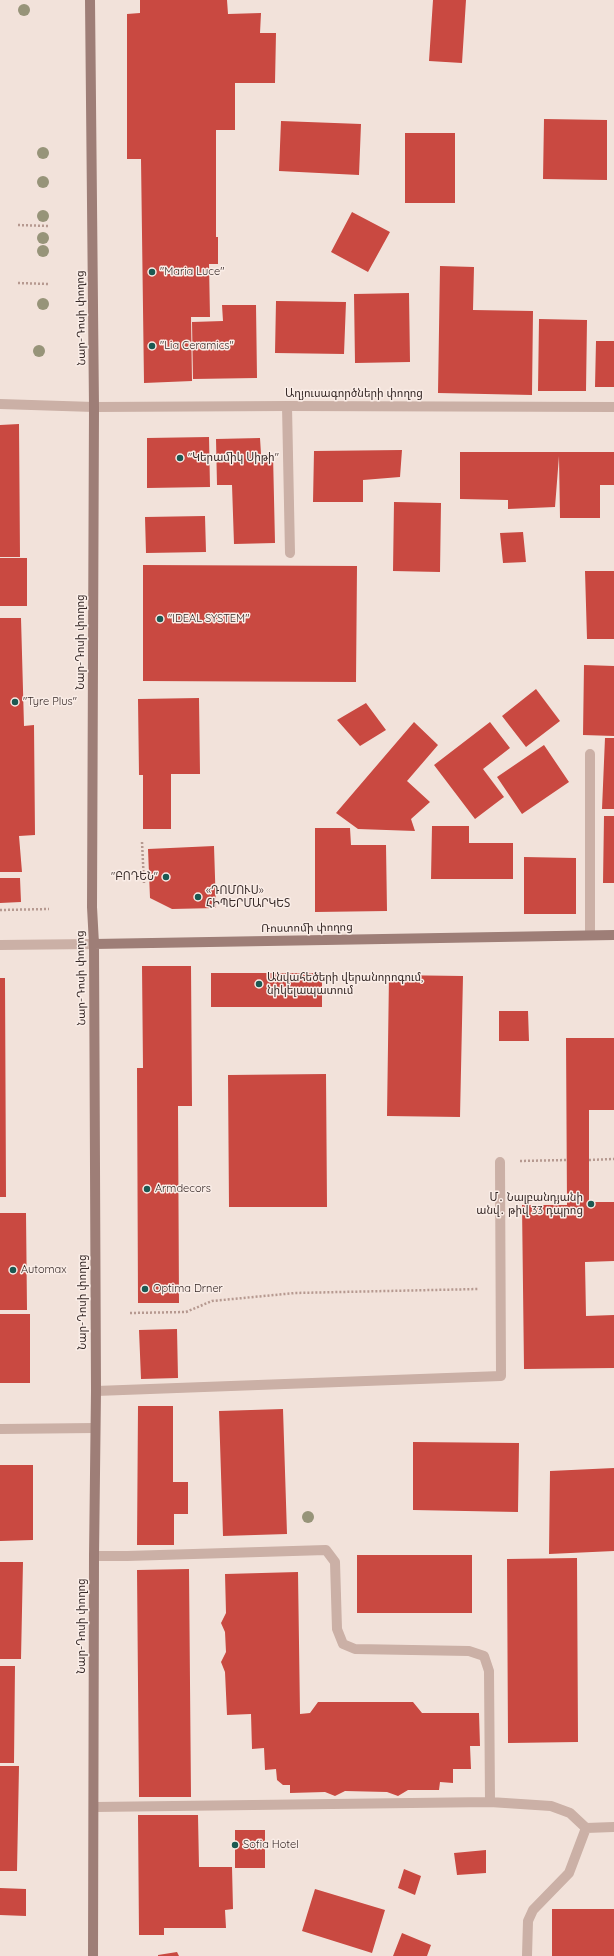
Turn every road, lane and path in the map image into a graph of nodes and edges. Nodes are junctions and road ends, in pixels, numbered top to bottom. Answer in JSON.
{"nodes":[{"id":1,"x":90,"y":0,"type":"edge"},
{"id":2,"x":18,"y":225,"type":"dead end"},
{"id":3,"x":49,"y":226,"type":"dead end"},
{"id":4,"x":18,"y":283,"type":"dead end"},
{"id":5,"x":49,"y":284,"type":"dead end"},
{"id":6,"x":0,"y":404,"type":"edge"},
{"id":7,"x":287,"y":406,"type":"junction"},
{"id":8,"x":94,"y":407,"type":"junction"},
{"id":9,"x":614,"y":407,"type":"edge"},
{"id":10,"x":290,"y":553,"type":"dead end"},
{"id":11,"x":590,"y":754,"type":"dead end"},
{"id":12,"x":142,"y":842,"type":"dead end"},
{"id":13,"x":144,"y":883,"type":"dead end"},
{"id":14,"x":49,"y":909,"type":"dead end"},
{"id":15,"x":0,"y":910,"type":"edge"},
{"id":16,"x":590,"y":935,"type":"junction"},
{"id":17,"x":614,"y":935,"type":"edge"},
{"id":18,"x":94,"y":944,"type":"junction"},
{"id":19,"x":0,"y":945,"type":"edge"},
{"id":20,"x":614,"y":1159,"type":"edge"},
{"id":21,"x":567,"y":1160,"type":"dead end"},
{"id":22,"x":589,"y":1160,"type":"dead end"},
{"id":23,"x":500,"y":1162,"type":"joint"},
{"id":24,"x":500,"y":1289,"type":"junction"},
{"id":25,"x":130,"y":1313,"type":"dead end"},
{"id":26,"x":96,"y":1390,"type":"junction"},
{"id":27,"x":95,"y":1428,"type":"junction"},
{"id":28,"x":0,"y":1429,"type":"edge"},
{"id":29,"x":94,"y":1556,"type":"junction"},
{"id":30,"x":490,"y":1802,"type":"junction"},
{"id":31,"x":95,"y":1807,"type":"junction"},
{"id":32,"x":614,"y":1827,"type":"edge"},
{"id":33,"x":586,"y":1828,"type":"junction"},
{"id":34,"x":93,"y":1956,"type":"edge"},
{"id":35,"x":526,"y":1956,"type":"edge"}],
"edges":[{"from":1,"to":8,"type":"main road","name":"Նար-Դոսի փողոց"},
{"from":2,"to":3,"type":"path"},
{"from":4,"to":5,"type":"path"},
{"from":6,"to":8,"type":"street","name":"Աղյուսագործների փողոց"},
{"from":7,"to":8,"type":"street","name":"Աղյուսագործների փողոց"},
{"from":7,"to":9,"type":"street","name":"Աղյուսագործների փողոց"},
{"from":7,"to":10,"type":"street"},
{"from":8,"to":18,"type":"main road","name":"Նար-Դոսի փողոց"},
{"from":11,"to":16,"type":"street"},
{"from":12,"to":13,"type":"path"},
{"from":14,"to":15,"type":"path"},
{"from":16,"to":17,"type":"main road","name":"Ռոստոմի փողոց"},
{"from":16,"to":18,"type":"main road","name":"Ռոստոմի փողոց"},
{"from":18,"to":19,"type":"street","name":"Ռոստոմի փողոց"},
{"from":18,"to":26,"type":"main road","name":"Նար-Դոսի փողոց"},
{"from":20,"to":22,"type":"path"},
{"from":21,"to":23,"type":"path"},
{"from":23,"to":24,"type":"street"},
{"from":24,"to":25,"type":"path"},
{"from":24,"to":26,"type":"street"},
{"from":26,"to":27,"type":"main road","name":"Նար-Դոսի փողոց"},
{"from":27,"to":28,"type":"street"},
{"from":27,"to":29,"type":"main road","name":"Նար-Դոսի փողոց"},
{"from":29,"to":30,"type":"street"},
{"from":29,"to":31,"type":"main road","name":"Նար-Դոսի փողոց"},
{"from":30,"to":31,"type":"street"},
{"from":30,"to":33,"type":"street"},
{"from":31,"to":34,"type":"main road","name":"Նար-Դոսի փողոց"},
{"from":32,"to":33,"type":"street"},
{"from":33,"to":35,"type":"street"}]}
